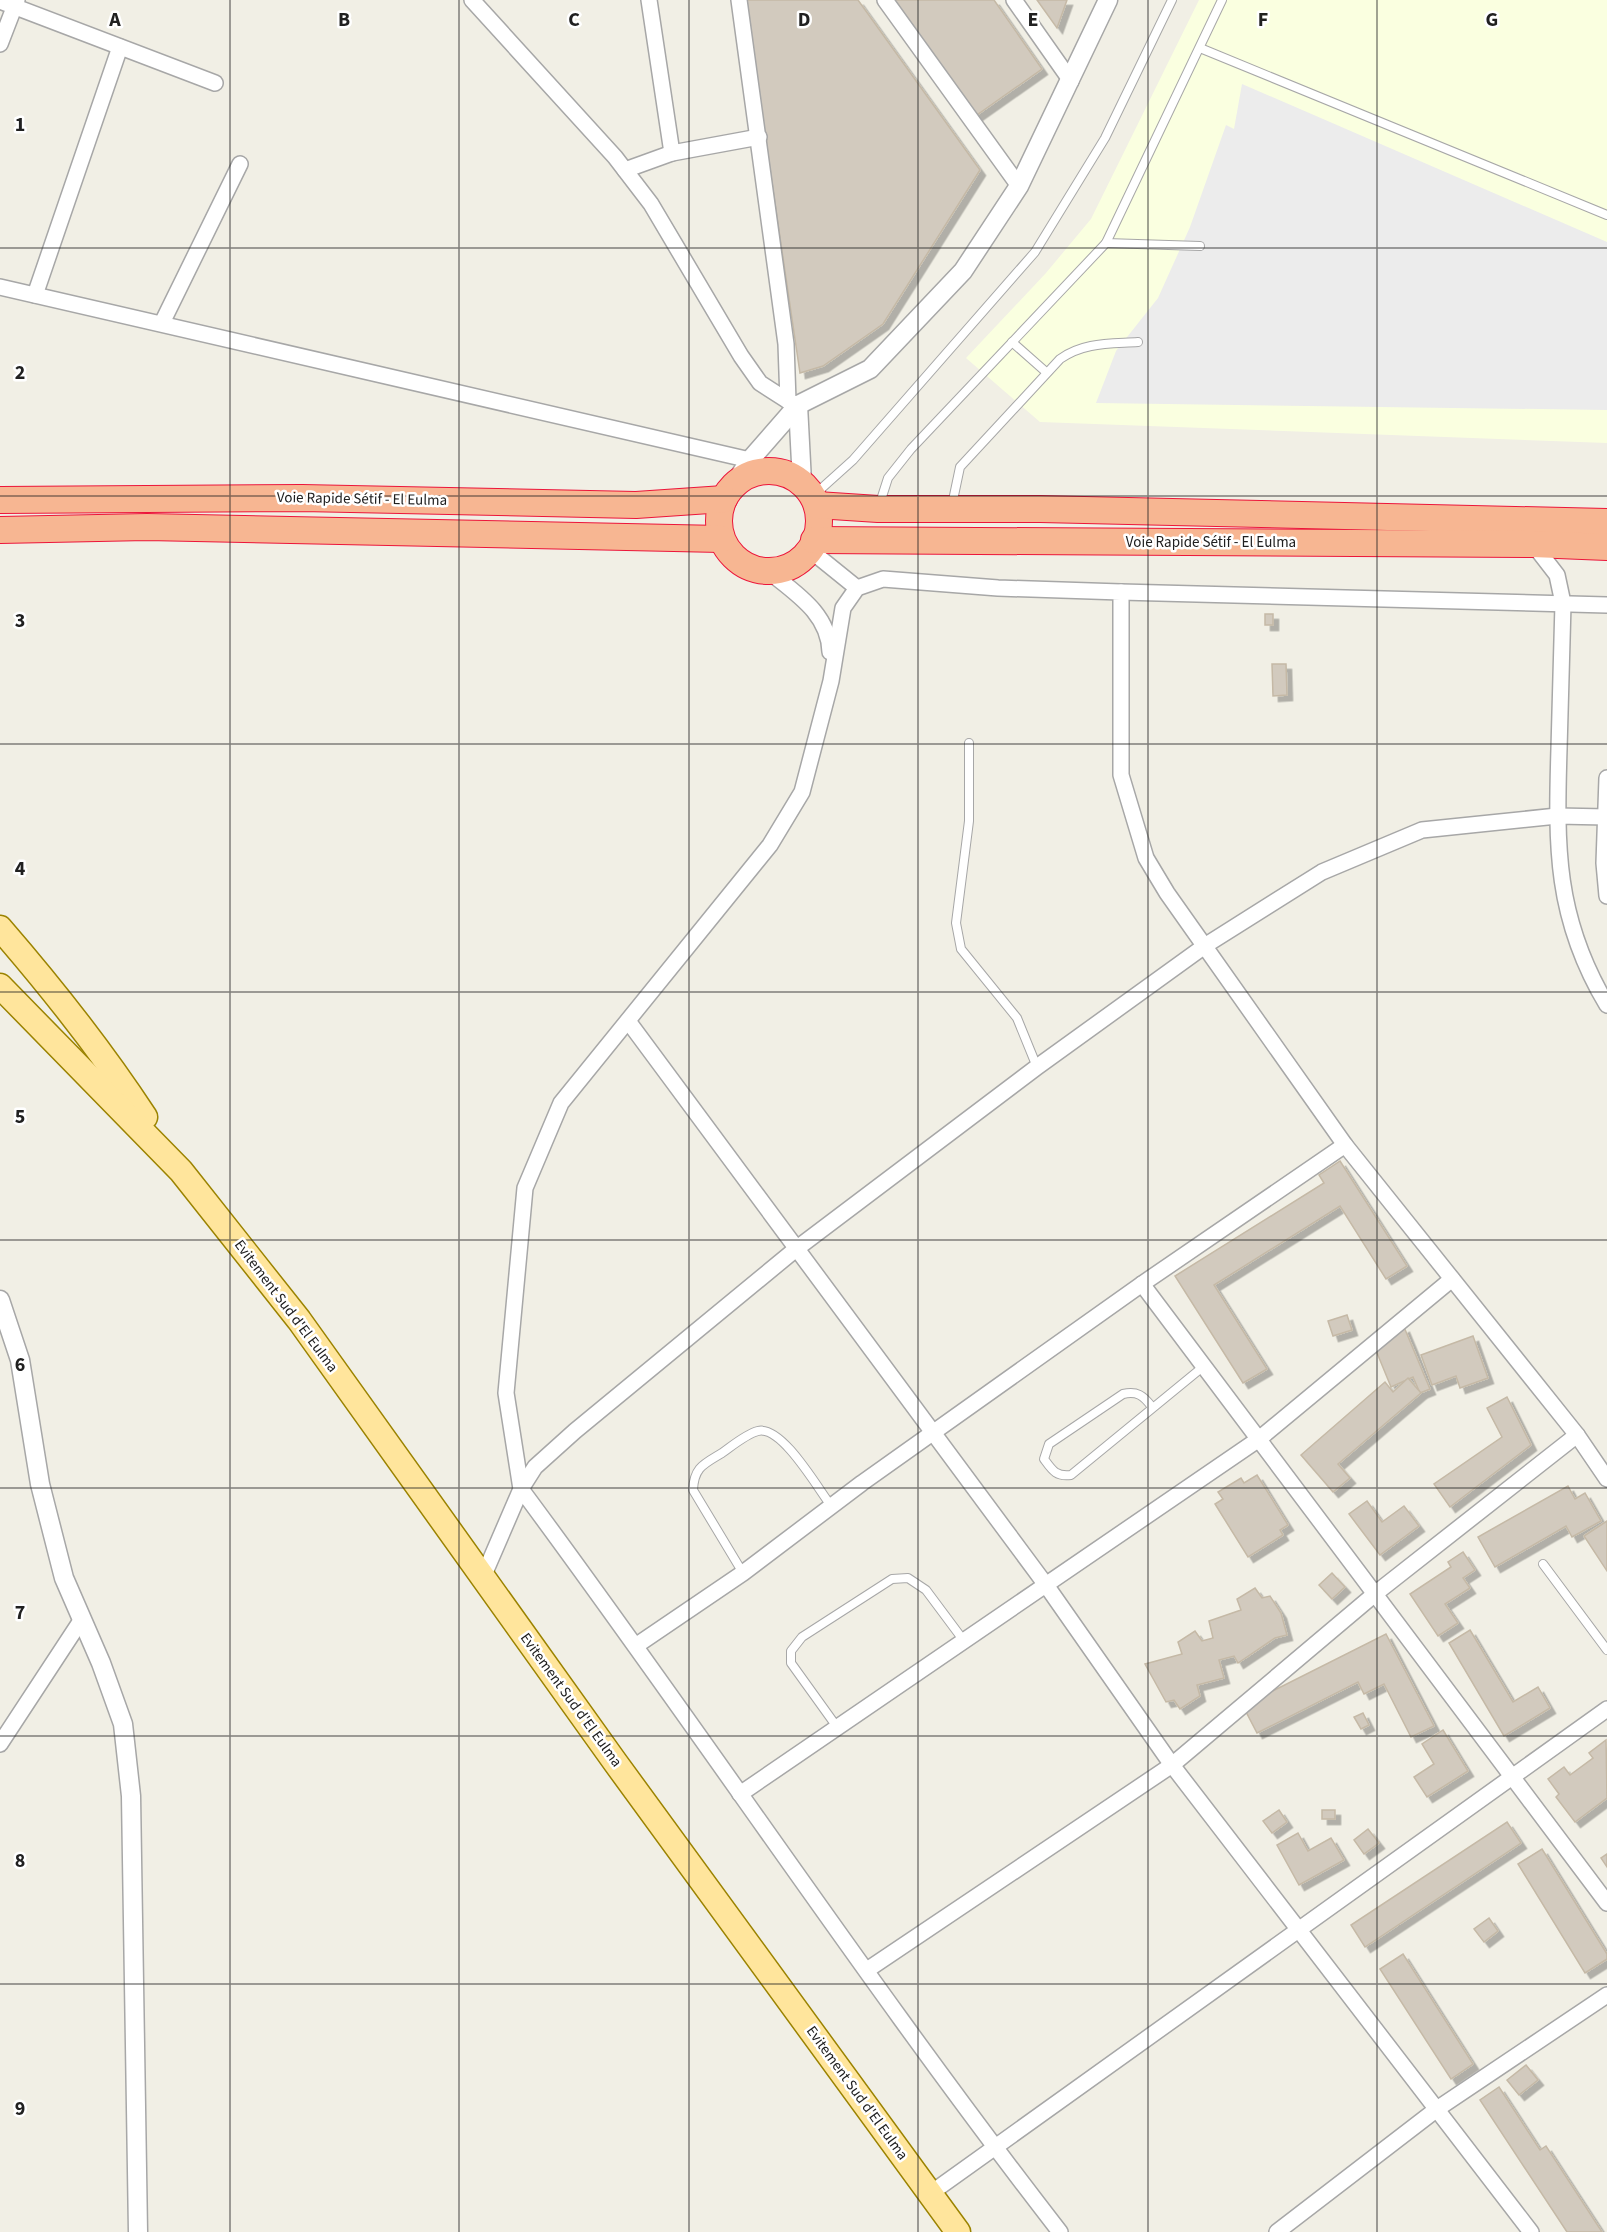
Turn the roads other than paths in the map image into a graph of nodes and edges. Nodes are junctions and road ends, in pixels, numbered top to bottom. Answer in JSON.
{"nodes":[{"id":1,"x":472,"y":0,"type":"edge"},
{"id":2,"x":739,"y":0,"type":"edge"},
{"id":3,"x":885,"y":0,"type":"edge"},
{"id":4,"x":1014,"y":0,"type":"edge"},
{"id":5,"x":1108,"y":0,"type":"edge"},
{"id":6,"x":1172,"y":0,"type":"edge"},
{"id":7,"x":1222,"y":0,"type":"edge"},
{"id":8,"x":0,"y":1,"type":"edge"},
{"id":9,"x":648,"y":2,"type":"edge"},
{"id":10,"x":16,"y":3,"type":"edge"},
{"id":11,"x":0,"y":44,"type":"edge"},
{"id":12,"x":120,"y":47,"type":"junction"},
{"id":13,"x":1200,"y":48,"type":"junction"},
{"id":14,"x":1071,"y":81,"type":"junction"},
{"id":15,"x":215,"y":83,"type":"dead end"},
{"id":16,"x":759,"y":137,"type":"junction"},
{"id":17,"x":672,"y":153,"type":"junction"},
{"id":18,"x":240,"y":164,"type":"dead end"},
{"id":19,"x":625,"y":170,"type":"junction"},
{"id":20,"x":1018,"y":186,"type":"junction"},
{"id":21,"x":1607,"y":215,"type":"edge"},
{"id":22,"x":1106,"y":243,"type":"junction"},
{"id":23,"x":1200,"y":246,"type":"dead end"},
{"id":24,"x":0,"y":287,"type":"edge"},
{"id":25,"x":35,"y":295,"type":"junction"},
{"id":26,"x":162,"y":323,"type":"junction"},
{"id":27,"x":1012,"y":342,"type":"junction"},
{"id":28,"x":1138,"y":342,"type":"dead end"},
{"id":29,"x":1046,"y":372,"type":"junction"},
{"id":30,"x":793,"y":403,"type":"junction"},
{"id":31,"x":750,"y":460,"type":"junction"},
{"id":32,"x":729,"y":492,"type":"junction"},
{"id":33,"x":811,"y":495,"type":"junction"},
{"id":34,"x":0,"y":500,"type":"edge"},
{"id":35,"x":878,"y":509,"type":"junction"},
{"id":36,"x":951,"y":509,"type":"junction"},
{"id":37,"x":1607,"y":522,"type":"edge"},
{"id":38,"x":0,"y":530,"type":"edge"},
{"id":39,"x":721,"y":539,"type":"junction"},
{"id":40,"x":1533,"y":544,"type":"junction"},
{"id":41,"x":812,"y":545,"type":"junction"},
{"id":42,"x":1607,"y":547,"type":"edge"},
{"id":43,"x":767,"y":570,"type":"junction"},
{"id":44,"x":857,"y":588,"type":"junction"},
{"id":45,"x":1121,"y":592,"type":"junction"},
{"id":46,"x":1563,"y":603,"type":"junction"},
{"id":47,"x":1607,"y":604,"type":"edge"},
{"id":48,"x":831,"y":681,"type":"junction"},
{"id":49,"x":969,"y":743,"type":"dead end"},
{"id":50,"x":1607,"y":778,"type":"edge"},
{"id":51,"x":1557,"y":816,"type":"junction"},
{"id":52,"x":1606,"y":817,"type":"edge"},
{"id":53,"x":1607,"y":896,"type":"edge"},
{"id":54,"x":0,"y":928,"type":"edge"},
{"id":55,"x":1206,"y":945,"type":"junction"},
{"id":56,"x":0,"y":986,"type":"edge"},
{"id":57,"x":1607,"y":1005,"type":"edge"},
{"id":58,"x":628,"y":1021,"type":"junction"},
{"id":59,"x":1037,"y":1067,"type":"junction"},
{"id":60,"x":1345,"y":1145,"type":"junction"},
{"id":61,"x":181,"y":1171,"type":"junction"},
{"id":62,"x":796,"y":1249,"type":"junction"},
{"id":63,"x":1452,"y":1279,"type":"junction"},
{"id":64,"x":1142,"y":1284,"type":"junction"},
{"id":65,"x":0,"y":1300,"type":"edge"},
{"id":66,"x":1204,"y":1366,"type":"junction"},
{"id":67,"x":1152,"y":1407,"type":"junction"},
{"id":68,"x":934,"y":1433,"type":"junction"},
{"id":69,"x":1577,"y":1435,"type":"junction"},
{"id":70,"x":1259,"y":1440,"type":"junction"},
{"id":71,"x":1607,"y":1479,"type":"edge"},
{"id":72,"x":521,"y":1489,"type":"junction"},
{"id":73,"x":832,"y":1507,"type":"junction"},
{"id":74,"x":1543,"y":1564,"type":"dead end"},
{"id":75,"x":743,"y":1573,"type":"junction"},
{"id":76,"x":483,"y":1577,"type":"junction"},
{"id":77,"x":1047,"y":1585,"type":"junction"},
{"id":78,"x":1376,"y":1593,"type":"junction"},
{"id":79,"x":82,"y":1620,"type":"junction"},
{"id":80,"x":964,"y":1641,"type":"junction"},
{"id":81,"x":637,"y":1645,"type":"junction"},
{"id":82,"x":1607,"y":1650,"type":"edge"},
{"id":83,"x":1607,"y":1709,"type":"edge"},
{"id":84,"x":837,"y":1727,"type":"junction"},
{"id":85,"x":0,"y":1744,"type":"edge"},
{"id":86,"x":1172,"y":1765,"type":"junction"},
{"id":87,"x":1512,"y":1777,"type":"junction"},
{"id":88,"x":740,"y":1794,"type":"junction"},
{"id":89,"x":1607,"y":1903,"type":"edge"},
{"id":90,"x":1300,"y":1930,"type":"junction"},
{"id":91,"x":867,"y":1970,"type":"junction"},
{"id":92,"x":1607,"y":1995,"type":"edge"},
{"id":93,"x":1437,"y":2109,"type":"junction"},
{"id":94,"x":994,"y":2148,"type":"junction"},
{"id":95,"x":931,"y":2193,"type":"junction"},
{"id":96,"x":138,"y":2232,"type":"edge"},
{"id":97,"x":958,"y":2232,"type":"edge"},
{"id":98,"x":1060,"y":2232,"type":"edge"},
{"id":99,"x":1277,"y":2232,"type":"edge"},
{"id":100,"x":1531,"y":2232,"type":"edge"}],
"edges":[{"from":1,"to":19,"type":"street"},
{"from":2,"to":16,"type":"street"},
{"from":3,"to":20,"type":"street"},
{"from":4,"to":14,"type":"street"},
{"from":5,"to":14,"type":"street"},
{"from":6,"to":33,"type":"lane"},
{"from":7,"to":13,"type":"lane"},
{"from":8,"to":10,"type":"street"},
{"from":9,"to":17,"type":"street"},
{"from":10,"to":11,"type":"street"},
{"from":10,"to":12,"type":"street"},
{"from":12,"to":15,"type":"street"},
{"from":12,"to":25,"type":"street"},
{"from":13,"to":21,"type":"lane"},
{"from":13,"to":22,"type":"lane"},
{"from":14,"to":20,"type":"street"},
{"from":16,"to":17,"type":"street"},
{"from":16,"to":30,"type":"street"},
{"from":17,"to":19,"type":"street"},
{"from":18,"to":26,"type":"street"},
{"from":19,"to":30,"type":"street"},
{"from":20,"to":30,"type":"street"},
{"from":22,"to":23,"type":"lane"},
{"from":22,"to":27,"type":"lane"},
{"from":24,"to":25,"type":"street"},
{"from":25,"to":26,"type":"street"},
{"from":26,"to":31,"type":"street"},
{"from":27,"to":29,"type":"lane"},
{"from":27,"to":35,"type":"lane"},
{"from":28,"to":29,"type":"lane"},
{"from":29,"to":36,"type":"lane"},
{"from":30,"to":31,"type":"street"},
{"from":30,"to":33,"type":"street"},
{"from":31,"to":32,"type":"street"},
{"from":32,"to":33,"type":"highway"},
{"from":32,"to":34,"type":"highway","name":"Voie Rapide Sétif - El Eulma"},
{"from":32,"to":39,"type":"highway"},
{"from":33,"to":35,"type":"highway","name":"Voie Rapide Sétif - El Eulma"},
{"from":33,"to":41,"type":"highway"},
{"from":35,"to":36,"type":"highway","name":"Voie Rapide Sétif - El Eulma"},
{"from":36,"to":37,"type":"highway","name":"Voie Rapide Sétif - El Eulma"},
{"from":38,"to":39,"type":"highway"},
{"from":39,"to":43,"type":"highway"},
{"from":40,"to":41,"type":"highway","name":"Voie Rapide Sétif - El Eulma"},
{"from":40,"to":42,"type":"highway","name":"Voie Rapide Sétif - El Eulma"},
{"from":40,"to":46,"type":"street"},
{"from":41,"to":43,"type":"highway"},
{"from":41,"to":44,"type":"street"},
{"from":43,"to":48,"type":"street"},
{"from":44,"to":45,"type":"street"},
{"from":44,"to":48,"type":"street"},
{"from":45,"to":46,"type":"street"},
{"from":45,"to":55,"type":"street"},
{"from":46,"to":47,"type":"street"},
{"from":46,"to":51,"type":"street"},
{"from":48,"to":58,"type":"street"},
{"from":49,"to":59,"type":"lane"},
{"from":50,"to":52,"type":"street"},
{"from":51,"to":52,"type":"street"},
{"from":51,"to":55,"type":"street"},
{"from":51,"to":57,"type":"street"},
{"from":52,"to":53,"type":"street"},
{"from":54,"to":61,"type":"main road","name":"Evitement Sud d'El Eulma"},
{"from":55,"to":59,"type":"street"},
{"from":55,"to":60,"type":"street"},
{"from":56,"to":61,"type":"main road","name":"Evitement Sud d'El Eulma"},
{"from":58,"to":62,"type":"street"},
{"from":58,"to":72,"type":"street"},
{"from":59,"to":62,"type":"street"},
{"from":60,"to":63,"type":"street"},
{"from":60,"to":64,"type":"street"},
{"from":61,"to":76,"type":"main road","name":"Evitement Sud d'El Eulma"},
{"from":62,"to":68,"type":"street"},
{"from":62,"to":72,"type":"street"},
{"from":63,"to":69,"type":"street"},
{"from":63,"to":70,"type":"street"},
{"from":64,"to":66,"type":"street"},
{"from":64,"to":68,"type":"street"},
{"from":65,"to":79,"type":"street"},
{"from":66,"to":67,"type":"lane"},
{"from":66,"to":70,"type":"street"},
{"from":67,"to":67,"type":"lane"},
{"from":68,"to":73,"type":"street"},
{"from":68,"to":77,"type":"street"},
{"from":69,"to":71,"type":"street"},
{"from":69,"to":78,"type":"street"},
{"from":70,"to":77,"type":"street"},
{"from":70,"to":78,"type":"street"},
{"from":72,"to":76,"type":"street"},
{"from":72,"to":81,"type":"street"},
{"from":73,"to":75,"type":"street"},
{"from":73,"to":75,"type":"lane"},
{"from":74,"to":82,"type":"lane"},
{"from":75,"to":81,"type":"street"},
{"from":76,"to":95,"type":"main road","name":"Evitement Sud d'El Eulma"},
{"from":77,"to":80,"type":"street"},
{"from":77,"to":86,"type":"street"},
{"from":78,"to":86,"type":"street"},
{"from":78,"to":87,"type":"street"},
{"from":79,"to":85,"type":"street"},
{"from":79,"to":96,"type":"street"},
{"from":80,"to":84,"type":"street"},
{"from":80,"to":84,"type":"lane"},
{"from":81,"to":88,"type":"street"},
{"from":83,"to":87,"type":"street"},
{"from":84,"to":88,"type":"street"},
{"from":86,"to":90,"type":"street"},
{"from":86,"to":91,"type":"street"},
{"from":87,"to":89,"type":"street"},
{"from":87,"to":90,"type":"street"},
{"from":88,"to":91,"type":"street"},
{"from":90,"to":93,"type":"street"},
{"from":90,"to":94,"type":"street"},
{"from":91,"to":94,"type":"street"},
{"from":92,"to":93,"type":"street"},
{"from":93,"to":99,"type":"street"},
{"from":93,"to":100,"type":"street"},
{"from":94,"to":95,"type":"street"},
{"from":94,"to":98,"type":"street"},
{"from":95,"to":97,"type":"main road","name":"Evitement Sud d'El Eulma"}]}
